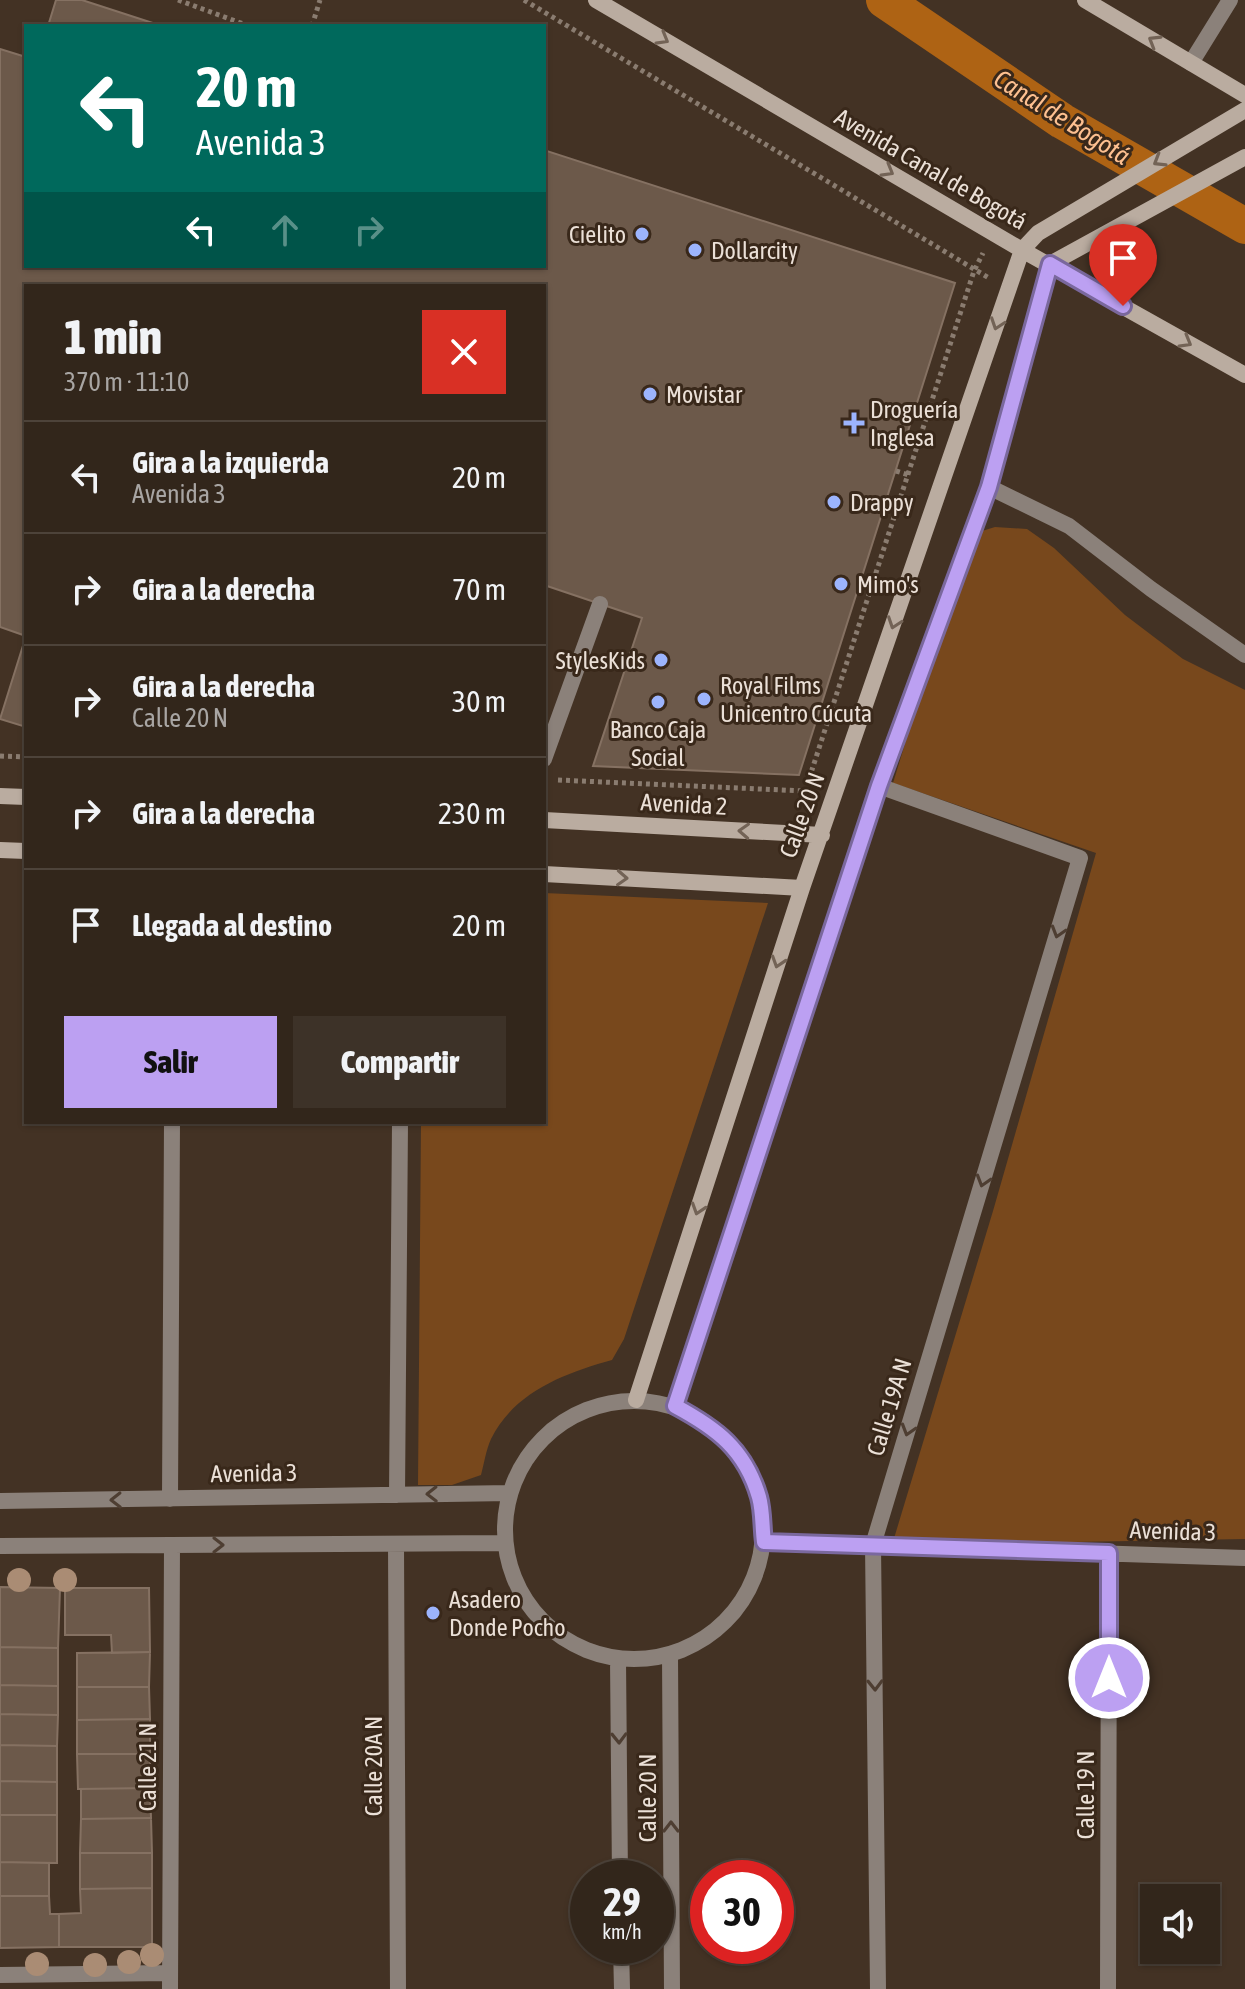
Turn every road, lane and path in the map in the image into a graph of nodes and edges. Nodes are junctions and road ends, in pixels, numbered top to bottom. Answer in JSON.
{"nodes":[{"id":1,"x":178,"y":0,"type":"edge"},
{"id":2,"x":320,"y":0,"type":"edge"},
{"id":3,"x":524,"y":0,"type":"edge"},
{"id":4,"x":596,"y":0,"type":"edge"},
{"id":5,"x":1087,"y":0,"type":"edge"},
{"id":6,"x":1230,"y":0,"type":"edge"},
{"id":7,"x":244,"y":24,"type":"edge"},
{"id":8,"x":313,"y":24,"type":"edge"},
{"id":9,"x":1191,"y":63,"type":"junction"},
{"id":10,"x":1245,"y":95,"type":"edge"},
{"id":11,"x":1245,"y":110,"type":"edge"},
{"id":12,"x":1245,"y":157,"type":"edge"},
{"id":13,"x":1022,"y":250,"type":"junction"},
{"id":14,"x":1050,"y":264,"type":"junction"},
{"id":15,"x":1009,"y":289,"type":"junction"},
{"id":16,"x":1245,"y":375,"type":"edge"},
{"id":17,"x":896,"y":471,"type":"dead end"},
{"id":18,"x":909,"y":475,"type":"dead end"},
{"id":19,"x":989,"y":487,"type":"junction"},
{"id":20,"x":600,"y":604,"type":"dead end"},
{"id":21,"x":1245,"y":655,"type":"edge"},
{"id":22,"x":546,"y":753,"type":"edge"},
{"id":23,"x":0,"y":756,"type":"edge"},
{"id":24,"x":24,"y":757,"type":"edge"},
{"id":25,"x":546,"y":780,"type":"edge"},
{"id":26,"x":879,"y":786,"type":"junction"},
{"id":27,"x":805,"y":791,"type":"dead end"},
{"id":28,"x":0,"y":796,"type":"edge"},
{"id":29,"x":24,"y":797,"type":"edge"},
{"id":30,"x":546,"y":820,"type":"edge"},
{"id":31,"x":822,"y":835,"type":"junction"},
{"id":32,"x":0,"y":850,"type":"edge"},
{"id":33,"x":24,"y":851,"type":"edge"},
{"id":34,"x":546,"y":874,"type":"edge"},
{"id":35,"x":802,"y":888,"type":"junction"},
{"id":36,"x":172,"y":1124,"type":"edge"},
{"id":37,"x":400,"y":1124,"type":"edge"},
{"id":38,"x":636,"y":1400,"type":"junction"},
{"id":39,"x":675,"y":1406,"type":"junction"},
{"id":40,"x":510,"y":1493,"type":"junction"},
{"id":41,"x":397,"y":1495,"type":"junction"},
{"id":42,"x":170,"y":1499,"type":"junction"},
{"id":43,"x":0,"y":1501,"type":"edge"},
{"id":44,"x":764,"y":1542,"type":"junction"},
{"id":45,"x":505,"y":1543,"type":"junction"},
{"id":46,"x":396,"y":1544,"type":"junction"},
{"id":47,"x":172,"y":1545,"type":"junction"},
{"id":48,"x":873,"y":1545,"type":"junction"},
{"id":49,"x":0,"y":1546,"type":"edge"},
{"id":50,"x":1109,"y":1553,"type":"junction"},
{"id":51,"x":1245,"y":1558,"type":"edge"},
{"id":52,"x":670,"y":1655,"type":"junction"},
{"id":53,"x":618,"y":1660,"type":"junction"},
{"id":54,"x":620,"y":1860,"type":"edge"},
{"id":55,"x":621,"y":1964,"type":"edge"},
{"id":56,"x":0,"y":1975,"type":"edge"},
{"id":57,"x":170,"y":1981,"type":"edge"},
{"id":58,"x":398,"y":1989,"type":"edge"},
{"id":59,"x":622,"y":1989,"type":"edge"},
{"id":60,"x":672,"y":1989,"type":"edge"},
{"id":61,"x":878,"y":1989,"type":"edge"},
{"id":62,"x":1108,"y":1989,"type":"edge"}],
"edges":[{"from":1,"to":7,"type":"path"},
{"from":2,"to":8,"type":"path"},
{"from":3,"to":15,"type":"path"},
{"from":4,"to":13,"type":"street","name":"Avenida Canal de Bogotá","one_way":true},
{"from":9,"to":5,"type":"street","one_way":true},
{"from":6,"to":9,"type":"street"},
{"from":9,"to":10,"type":"street"},
{"from":11,"to":13,"type":"street","one_way":true},
{"from":12,"to":14,"type":"street"},
{"from":13,"to":14,"type":"street","name":"Avenida Canal de Bogotá"},
{"from":13,"to":15,"type":"street","name":"Calle 20 N"},
{"from":14,"to":16,"type":"street","name":"Avenida Canal de Bogotá","one_way":true},
{"from":14,"to":19,"type":"street"},
{"from":15,"to":31,"type":"street","name":"Calle 20 N","one_way":true},
{"from":17,"to":18,"type":"path"},
{"from":19,"to":21,"type":"street"},
{"from":19,"to":26,"type":"street"},
{"from":20,"to":22,"type":"street"},
{"from":23,"to":24,"type":"path"},
{"from":25,"to":27,"type":"path"},
{"from":26,"to":39,"type":"street"},
{"from":26,"to":48,"type":"street","name":"Calle 19A N","one_way":true},
{"from":28,"to":29,"type":"street"},
{"from":31,"to":30,"type":"street","name":"Avenida 2","one_way":true},
{"from":31,"to":35,"type":"street","name":"Calle 20 N"},
{"from":32,"to":33,"type":"street"},
{"from":34,"to":35,"type":"street","one_way":true},
{"from":35,"to":38,"type":"street","name":"Calle 20 N","one_way":true},
{"from":36,"to":42,"type":"street"},
{"from":37,"to":41,"type":"street"},
{"from":38,"to":39,"type":"street"},
{"from":38,"to":40,"type":"street"},
{"from":39,"to":44,"type":"street"},
{"from":40,"to":41,"type":"street","name":"Avenida 3","one_way":true},
{"from":40,"to":45,"type":"street"},
{"from":41,"to":42,"type":"street","name":"Avenida 3"},
{"from":42,"to":43,"type":"street","name":"Avenida 3","one_way":true},
{"from":44,"to":48,"type":"street","name":"Avenida 3"},
{"from":44,"to":52,"type":"street"},
{"from":45,"to":46,"type":"street"},
{"from":45,"to":53,"type":"street"},
{"from":47,"to":46,"type":"street","one_way":true},
{"from":46,"to":58,"type":"street","name":"Calle 20A N"},
{"from":47,"to":49,"type":"street"},
{"from":47,"to":57,"type":"street","name":"Calle 21 N"},
{"from":48,"to":50,"type":"street","name":"Avenida 3"},
{"from":48,"to":61,"type":"street","name":"Calle 19A N","one_way":true},
{"from":50,"to":51,"type":"street","name":"Avenida 3"},
{"from":50,"to":62,"type":"street","name":"Calle 19 N"},
{"from":52,"to":53,"type":"street"},
{"from":60,"to":52,"type":"street","name":"Calle 20 N","one_way":true},
{"from":53,"to":54,"type":"street","name":"Calle 20 N","one_way":true},
{"from":55,"to":59,"type":"street"},
{"from":56,"to":57,"type":"street"}]}
